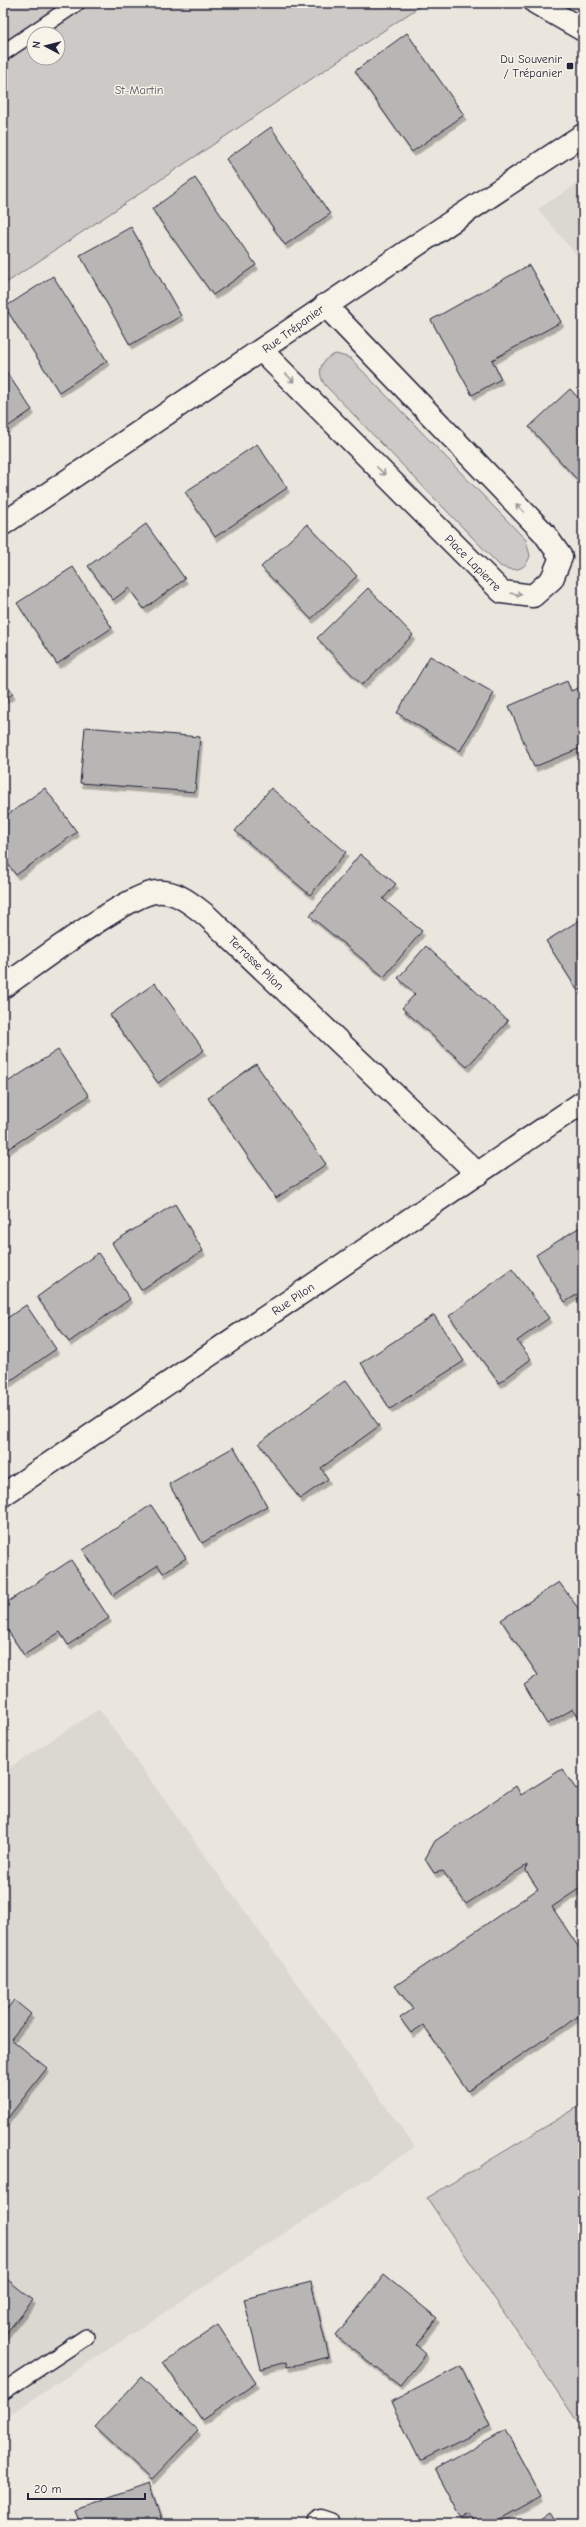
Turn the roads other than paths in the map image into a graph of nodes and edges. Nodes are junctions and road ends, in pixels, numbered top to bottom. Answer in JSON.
{"nodes":[{"id":1,"x":77,"y":3,"type":"edge"},
{"id":2,"x":536,"y":3,"type":"edge"},
{"id":3,"x":583,"y":30,"type":"edge"},
{"id":4,"x":3,"y":53,"type":"edge"},
{"id":5,"x":583,"y":135,"type":"edge"},
{"id":6,"x":325,"y":305,"type":"junction"},
{"id":7,"x":262,"y":351,"type":"junction"},
{"id":8,"x":3,"y":524,"type":"edge"},
{"id":9,"x":3,"y":987,"type":"edge"},
{"id":10,"x":583,"y":1102,"type":"edge"},
{"id":11,"x":478,"y":1174,"type":"junction"},
{"id":12,"x":3,"y":1495,"type":"edge"},
{"id":13,"x":86,"y":2337,"type":"dead end"},
{"id":14,"x":3,"y":2392,"type":"edge"}],
"edges":[{"from":1,"to":4,"type":"lane"},
{"from":2,"to":3,"type":"street"},
{"from":5,"to":6,"type":"street","name":"Rue Trépanier"},
{"from":6,"to":7,"type":"street","name":"Rue Trépanier"},
{"from":7,"to":6,"type":"street","name":"Place Lapierre","one_way":true},
{"from":7,"to":8,"type":"street","name":"Rue Trépanier"},
{"from":9,"to":11,"type":"street","name":"Terrasse Pilon"},
{"from":10,"to":11,"type":"street","name":"Rue Pilon"},
{"from":11,"to":12,"type":"street","name":"Rue Pilon"},
{"from":13,"to":14,"type":"lane"}]}
